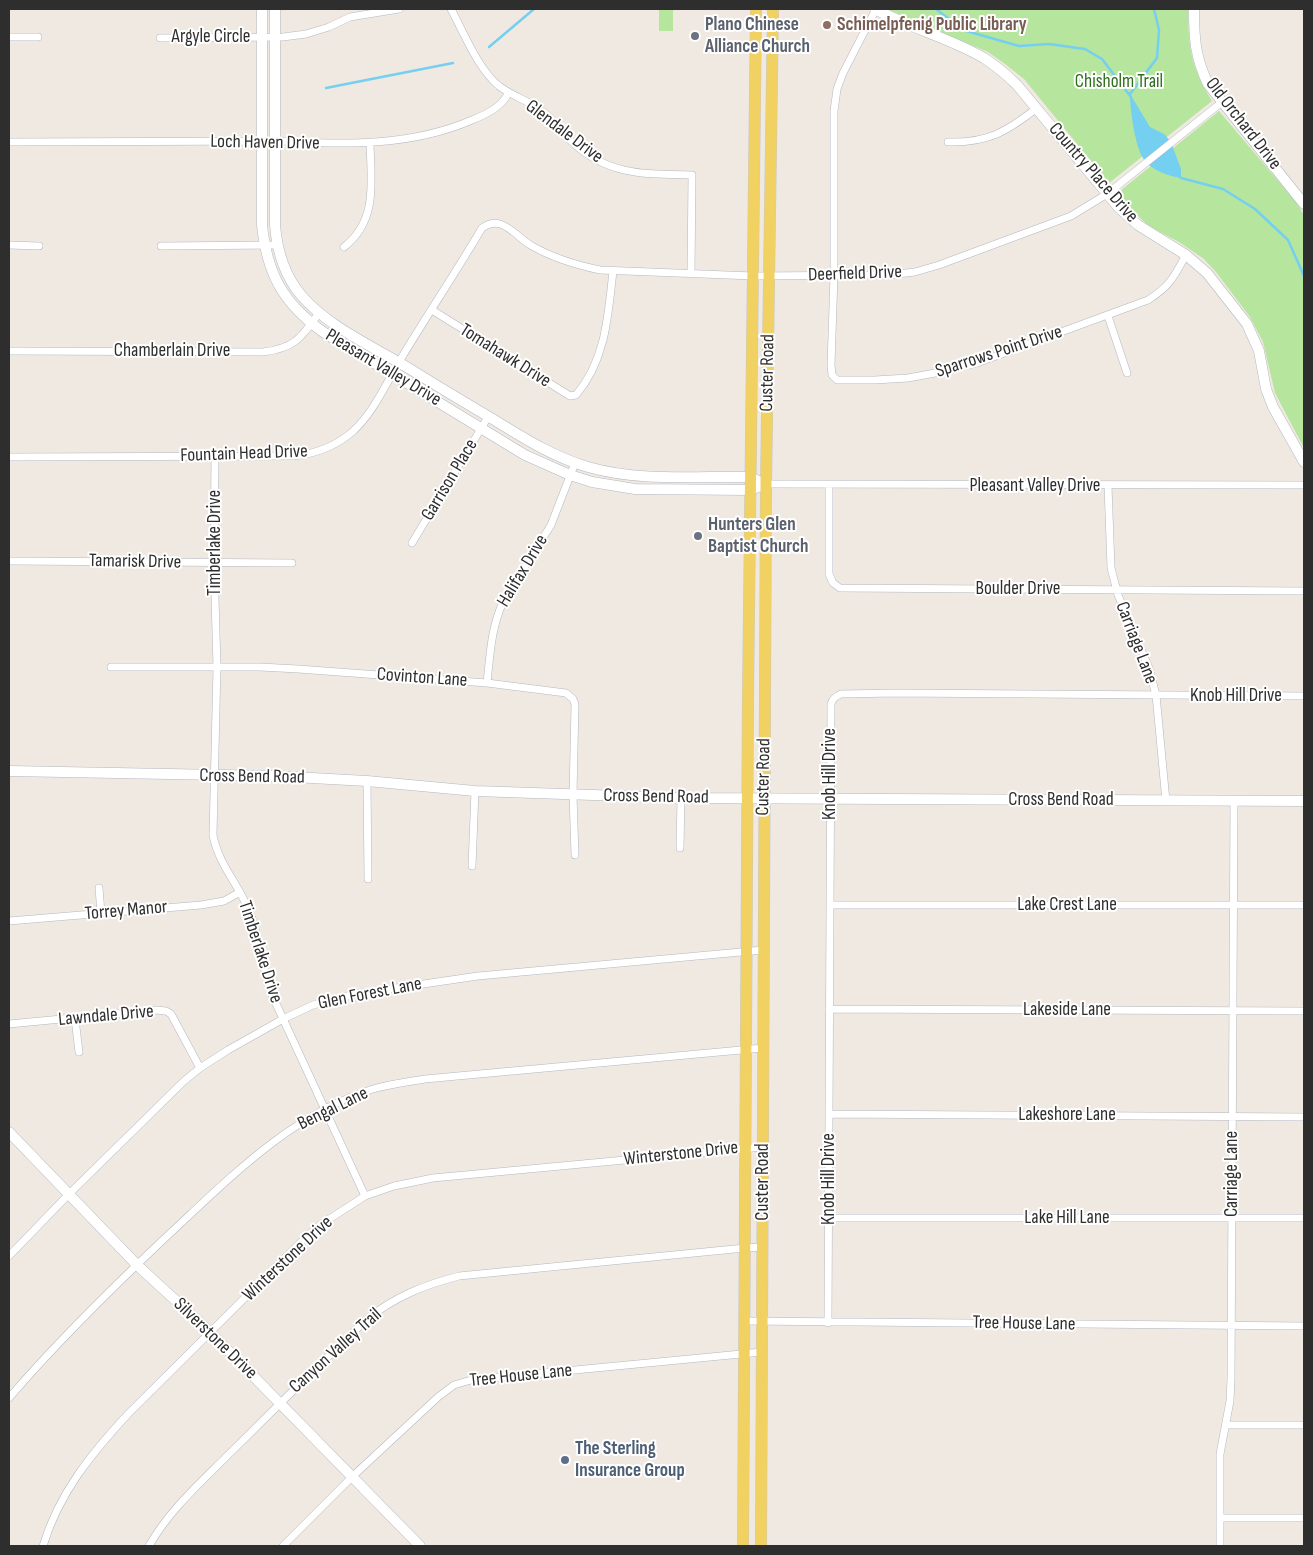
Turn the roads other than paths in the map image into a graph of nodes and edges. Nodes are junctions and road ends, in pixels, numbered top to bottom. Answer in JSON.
{"nodes":[{"id":1,"x":262,"y":9,"type":"edge"},
{"id":2,"x":275,"y":9,"type":"edge"},
{"id":3,"x":399,"y":9,"type":"edge"},
{"id":4,"x":451,"y":9,"type":"edge"},
{"id":5,"x":756,"y":9,"type":"edge"},
{"id":6,"x":773,"y":9,"type":"edge"},
{"id":7,"x":875,"y":9,"type":"edge"},
{"id":8,"x":1194,"y":9,"type":"edge"},
{"id":9,"x":9,"y":37,"type":"edge"},
{"id":10,"x":38,"y":37,"type":"dead end"},
{"id":11,"x":262,"y":37,"type":"junction"},
{"id":12,"x":275,"y":37,"type":"junction"},
{"id":13,"x":160,"y":38,"type":"dead end"},
{"id":14,"x":508,"y":92,"type":"junction"},
{"id":15,"x":1222,"y":102,"type":"junction"},
{"id":16,"x":1037,"y":108,"type":"junction"},
{"id":17,"x":9,"y":142,"type":"edge"},
{"id":18,"x":262,"y":142,"type":"junction"},
{"id":19,"x":275,"y":142,"type":"junction"},
{"id":20,"x":948,"y":142,"type":"dead end"},
{"id":21,"x":370,"y":143,"type":"junction"},
{"id":22,"x":1108,"y":194,"type":"junction"},
{"id":23,"x":1304,"y":204,"type":"edge"},
{"id":24,"x":482,"y":228,"type":"joint"},
{"id":25,"x":9,"y":245,"type":"edge"},
{"id":26,"x":264,"y":245,"type":"junction"},
{"id":27,"x":277,"y":245,"type":"junction"},
{"id":28,"x":39,"y":246,"type":"dead end"},
{"id":29,"x":161,"y":246,"type":"dead end"},
{"id":30,"x":344,"y":247,"type":"dead end"},
{"id":31,"x":1186,"y":255,"type":"junction"},
{"id":32,"x":613,"y":271,"type":"junction"},
{"id":33,"x":691,"y":274,"type":"junction"},
{"id":34,"x":753,"y":276,"type":"junction"},
{"id":35,"x":770,"y":276,"type":"junction"},
{"id":36,"x":834,"y":276,"type":"junction"},
{"id":37,"x":432,"y":310,"type":"junction"},
{"id":38,"x":319,"y":313,"type":"junction"},
{"id":39,"x":1108,"y":316,"type":"junction"},
{"id":40,"x":311,"y":324,"type":"junction"},
{"id":41,"x":9,"y":350,"type":"edge"},
{"id":42,"x":399,"y":362,"type":"junction"},
{"id":43,"x":392,"y":373,"type":"junction"},
{"id":44,"x":1127,"y":373,"type":"dead end"},
{"id":45,"x":488,"y":417,"type":"junction"},
{"id":46,"x":481,"y":428,"type":"junction"},
{"id":47,"x":215,"y":456,"type":"junction"},
{"id":48,"x":9,"y":458,"type":"edge"},
{"id":49,"x":1304,"y":462,"type":"edge"},
{"id":50,"x":575,"y":463,"type":"junction"},
{"id":51,"x":570,"y":475,"type":"junction"},
{"id":52,"x":646,"y":476,"type":"junction"},
{"id":53,"x":750,"y":477,"type":"junction"},
{"id":54,"x":766,"y":484,"type":"junction"},
{"id":55,"x":829,"y":485,"type":"junction"},
{"id":56,"x":1304,"y":485,"type":"edge"},
{"id":57,"x":1108,"y":486,"type":"junction"},
{"id":58,"x":646,"y":489,"type":"junction"},
{"id":59,"x":750,"y":490,"type":"junction"},
{"id":60,"x":412,"y":543,"type":"dead end"},
{"id":61,"x":9,"y":561,"type":"edge"},
{"id":62,"x":214,"y":563,"type":"junction"},
{"id":63,"x":292,"y":563,"type":"dead end"},
{"id":64,"x":1116,"y":589,"type":"junction"},
{"id":65,"x":1304,"y":591,"type":"edge"},
{"id":66,"x":111,"y":667,"type":"dead end"},
{"id":67,"x":217,"y":667,"type":"junction"},
{"id":68,"x":487,"y":683,"type":"junction"},
{"id":69,"x":1156,"y":695,"type":"junction"},
{"id":70,"x":1304,"y":696,"type":"edge"},
{"id":71,"x":9,"y":771,"type":"edge"},
{"id":72,"x":215,"y":776,"type":"junction"},
{"id":73,"x":367,"y":781,"type":"junction"},
{"id":74,"x":475,"y":791,"type":"junction"},
{"id":75,"x":573,"y":795,"type":"junction"},
{"id":76,"x":681,"y":798,"type":"junction"},
{"id":77,"x":747,"y":798,"type":"junction"},
{"id":78,"x":764,"y":798,"type":"junction"},
{"id":79,"x":830,"y":799,"type":"junction"},
{"id":80,"x":1234,"y":800,"type":"junction"},
{"id":81,"x":1166,"y":801,"type":"junction"},
{"id":82,"x":1304,"y":801,"type":"edge"},
{"id":83,"x":680,"y":848,"type":"dead end"},
{"id":84,"x":576,"y":855,"type":"dead end"},
{"id":85,"x":472,"y":866,"type":"dead end"},
{"id":86,"x":368,"y":880,"type":"dead end"},
{"id":87,"x":99,"y":888,"type":"dead end"},
{"id":88,"x":240,"y":892,"type":"junction"},
{"id":89,"x":830,"y":905,"type":"junction"},
{"id":90,"x":1233,"y":905,"type":"junction"},
{"id":91,"x":1304,"y":905,"type":"edge"},
{"id":92,"x":101,"y":913,"type":"junction"},
{"id":93,"x":9,"y":921,"type":"edge"},
{"id":94,"x":763,"y":950,"type":"junction"},
{"id":95,"x":747,"y":951,"type":"junction"},
{"id":96,"x":829,"y":1009,"type":"junction"},
{"id":97,"x":1233,"y":1011,"type":"junction"},
{"id":98,"x":1304,"y":1011,"type":"edge"},
{"id":99,"x":75,"y":1018,"type":"junction"},
{"id":100,"x":283,"y":1018,"type":"junction"},
{"id":101,"x":9,"y":1024,"type":"edge"},
{"id":102,"x":763,"y":1048,"type":"junction"},
{"id":103,"x":746,"y":1049,"type":"junction"},
{"id":104,"x":79,"y":1052,"type":"dead end"},
{"id":105,"x":200,"y":1068,"type":"junction"},
{"id":106,"x":326,"y":1109,"type":"junction"},
{"id":107,"x":829,"y":1114,"type":"junction"},
{"id":108,"x":1232,"y":1117,"type":"junction"},
{"id":109,"x":1304,"y":1117,"type":"edge"},
{"id":110,"x":9,"y":1132,"type":"edge"},
{"id":111,"x":763,"y":1147,"type":"junction"},
{"id":112,"x":745,"y":1148,"type":"junction"},
{"id":113,"x":70,"y":1194,"type":"junction"},
{"id":114,"x":365,"y":1196,"type":"junction"},
{"id":115,"x":1232,"y":1217,"type":"junction"},
{"id":116,"x":829,"y":1218,"type":"junction"},
{"id":117,"x":1304,"y":1218,"type":"edge"},
{"id":118,"x":762,"y":1247,"type":"junction"},
{"id":119,"x":745,"y":1248,"type":"junction"},
{"id":120,"x":9,"y":1256,"type":"edge"},
{"id":121,"x":137,"y":1265,"type":"junction"},
{"id":122,"x":762,"y":1320,"type":"junction"},
{"id":123,"x":745,"y":1321,"type":"junction"},
{"id":124,"x":828,"y":1323,"type":"junction"},
{"id":125,"x":1232,"y":1326,"type":"junction"},
{"id":126,"x":1304,"y":1326,"type":"edge"},
{"id":127,"x":210,"y":1332,"type":"junction"},
{"id":128,"x":762,"y":1352,"type":"junction"},
{"id":129,"x":745,"y":1353,"type":"junction"},
{"id":130,"x":9,"y":1398,"type":"edge"},
{"id":131,"x":279,"y":1403,"type":"junction"},
{"id":132,"x":1226,"y":1425,"type":"junction"},
{"id":133,"x":1304,"y":1425,"type":"edge"},
{"id":134,"x":353,"y":1476,"type":"junction"},
{"id":135,"x":1220,"y":1518,"type":"junction"},
{"id":136,"x":1304,"y":1518,"type":"edge"},
{"id":137,"x":43,"y":1546,"type":"edge"},
{"id":138,"x":149,"y":1546,"type":"edge"},
{"id":139,"x":283,"y":1546,"type":"edge"},
{"id":140,"x":420,"y":1546,"type":"edge"},
{"id":141,"x":743,"y":1546,"type":"edge"},
{"id":142,"x":761,"y":1546,"type":"edge"},
{"id":143,"x":1220,"y":1546,"type":"edge"}],
"edges":[{"from":1,"to":11,"type":"street","name":"Pleasant Valley Drive"},
{"from":2,"to":12,"type":"street","name":"Pleasant Valley Drive"},
{"from":3,"to":12,"type":"street","name":"Argyle Circle"},
{"from":4,"to":14,"type":"street","name":"Glendale Drive"},
{"from":5,"to":34,"type":"main road","name":"Custer Road"},
{"from":6,"to":35,"type":"main road","name":"Custer Road"},
{"from":7,"to":16,"type":"street","name":"Country Place Drive"},
{"from":7,"to":36,"type":"street","name":"Sparrows Point Drive"},
{"from":8,"to":15,"type":"street","name":"Old Orchard Drive"},
{"from":9,"to":10,"type":"street"},
{"from":11,"to":12,"type":"street","name":"Argyle Circle"},
{"from":11,"to":13,"type":"street","name":"Argyle Circle"},
{"from":11,"to":18,"type":"street","name":"Pleasant Valley Drive"},
{"from":12,"to":19,"type":"street","name":"Pleasant Valley Drive"},
{"from":14,"to":21,"type":"street","name":"Loch Haven Drive"},
{"from":14,"to":33,"type":"street","name":"Glendale Drive"},
{"from":15,"to":22,"type":"street","name":"Deerfield Drive"},
{"from":15,"to":23,"type":"street","name":"Old Orchard Drive"},
{"from":16,"to":20,"type":"street"},
{"from":16,"to":22,"type":"street","name":"Country Place Drive"},
{"from":17,"to":18,"type":"street","name":"Loch Haven Drive"},
{"from":18,"to":19,"type":"street","name":"Loch Haven Drive"},
{"from":18,"to":26,"type":"street","name":"Pleasant Valley Drive"},
{"from":19,"to":21,"type":"street","name":"Loch Haven Drive"},
{"from":19,"to":27,"type":"street","name":"Pleasant Valley Drive"},
{"from":21,"to":30,"type":"street"},
{"from":22,"to":31,"type":"street","name":"Country Place Drive"},
{"from":22,"to":36,"type":"street","name":"Deerfield Drive"},
{"from":24,"to":32,"type":"street","name":"Deerfield Drive"},
{"from":24,"to":37,"type":"street","name":"Fountain Head Drive"},
{"from":25,"to":28,"type":"street"},
{"from":26,"to":27,"type":"street"},
{"from":26,"to":29,"type":"street"},
{"from":26,"to":40,"type":"street","name":"Pleasant Valley Drive"},
{"from":27,"to":38,"type":"street","name":"Pleasant Valley Drive"},
{"from":31,"to":39,"type":"street","name":"Sparrows Point Drive"},
{"from":31,"to":49,"type":"street","name":"Country Place Drive"},
{"from":32,"to":33,"type":"street","name":"Deerfield Drive"},
{"from":32,"to":37,"type":"street","name":"Tomahawk Drive"},
{"from":33,"to":34,"type":"street","name":"Deerfield Drive"},
{"from":34,"to":35,"type":"street","name":"Deerfield Drive"},
{"from":34,"to":53,"type":"main road","name":"Custer Road"},
{"from":35,"to":36,"type":"street","name":"Deerfield Drive"},
{"from":35,"to":54,"type":"main road","name":"Custer Road"},
{"from":36,"to":39,"type":"street","name":"Sparrows Point Drive"},
{"from":37,"to":42,"type":"street","name":"Fountain Head Drive"},
{"from":38,"to":40,"type":"street","name":"Chamberlain Drive"},
{"from":38,"to":42,"type":"street","name":"Pleasant Valley Drive"},
{"from":39,"to":44,"type":"street"},
{"from":40,"to":41,"type":"street","name":"Chamberlain Drive"},
{"from":40,"to":43,"type":"street","name":"Pleasant Valley Drive"},
{"from":42,"to":43,"type":"street","name":"Fountain Head Drive"},
{"from":42,"to":45,"type":"street","name":"Pleasant Valley Drive"},
{"from":43,"to":46,"type":"street","name":"Pleasant Valley Drive"},
{"from":43,"to":47,"type":"street","name":"Fountain Head Drive"},
{"from":45,"to":46,"type":"street","name":"Garrison Place"},
{"from":45,"to":50,"type":"street","name":"Pleasant Valley Drive"},
{"from":46,"to":51,"type":"street","name":"Pleasant Valley Drive"},
{"from":46,"to":60,"type":"street","name":"Garrison Place"},
{"from":47,"to":48,"type":"street","name":"Fountain Head Drive"},
{"from":47,"to":62,"type":"street","name":"Timberlake Drive"},
{"from":50,"to":51,"type":"street","name":"Halifax Drive"},
{"from":50,"to":52,"type":"street","name":"Pleasant Valley Drive"},
{"from":51,"to":58,"type":"street","name":"Pleasant Valley Drive"},
{"from":51,"to":68,"type":"street","name":"Halifax Drive"},
{"from":52,"to":53,"type":"street","name":"Pleasant Valley Drive"},
{"from":52,"to":58,"type":"street"},
{"from":53,"to":54,"type":"street","name":"Pleasant Valley Drive"},
{"from":53,"to":59,"type":"main road","name":"Custer Road"},
{"from":54,"to":55,"type":"street","name":"Pleasant Valley Drive"},
{"from":54,"to":59,"type":"street","name":"Pleasant Valley Drive"},
{"from":54,"to":78,"type":"main road","name":"Custer Road"},
{"from":55,"to":57,"type":"street","name":"Pleasant Valley Drive"},
{"from":55,"to":64,"type":"street","name":"Boulder Drive"},
{"from":56,"to":57,"type":"street","name":"Pleasant Valley Drive"},
{"from":57,"to":64,"type":"street","name":"Carriage Lane"},
{"from":58,"to":59,"type":"street","name":"Pleasant Valley Drive"},
{"from":59,"to":77,"type":"main road","name":"Custer Road"},
{"from":61,"to":62,"type":"street","name":"Tamarisk Drive"},
{"from":62,"to":63,"type":"street","name":"Tamarisk Drive"},
{"from":62,"to":67,"type":"street","name":"Timberlake Drive"},
{"from":64,"to":65,"type":"street","name":"Boulder Drive"},
{"from":64,"to":69,"type":"street","name":"Carriage Lane"},
{"from":66,"to":67,"type":"street","name":"Covinton Lane"},
{"from":67,"to":68,"type":"street","name":"Covinton Lane"},
{"from":67,"to":72,"type":"street","name":"Timberlake Drive"},
{"from":68,"to":75,"type":"street","name":"Covinton Lane"},
{"from":69,"to":70,"type":"street","name":"Knob Hill Drive"},
{"from":69,"to":79,"type":"street","name":"Knob Hill Drive"},
{"from":69,"to":81,"type":"street","name":"Carriage Lane"},
{"from":71,"to":72,"type":"street","name":"Cross Bend Road"},
{"from":72,"to":73,"type":"street","name":"Cross Bend Road"},
{"from":72,"to":88,"type":"street","name":"Timberlake Drive"},
{"from":73,"to":74,"type":"street","name":"Cross Bend Road"},
{"from":73,"to":86,"type":"street"},
{"from":74,"to":75,"type":"street","name":"Cross Bend Road"},
{"from":74,"to":85,"type":"street"},
{"from":75,"to":76,"type":"street","name":"Cross Bend Road"},
{"from":75,"to":84,"type":"street","name":"Covinton Lane"},
{"from":76,"to":77,"type":"street","name":"Cross Bend Road"},
{"from":76,"to":83,"type":"street"},
{"from":77,"to":78,"type":"street","name":"Cross Bend Road"},
{"from":77,"to":95,"type":"main road","name":"Custer Road"},
{"from":78,"to":79,"type":"street","name":"Cross Bend Road"},
{"from":78,"to":94,"type":"main road","name":"Custer Road"},
{"from":79,"to":81,"type":"street","name":"Cross Bend Road"},
{"from":79,"to":89,"type":"street","name":"Knob Hill Drive"},
{"from":80,"to":81,"type":"street","name":"Cross Bend Road"},
{"from":80,"to":82,"type":"street","name":"Cross Bend Road"},
{"from":80,"to":90,"type":"street","name":"Carriage Lane"},
{"from":87,"to":92,"type":"street"},
{"from":88,"to":92,"type":"street","name":"Torrey Manor"},
{"from":88,"to":100,"type":"street","name":"Timberlake Drive"},
{"from":89,"to":90,"type":"street","name":"Lake Crest Lane"},
{"from":89,"to":96,"type":"street","name":"Knob Hill Drive"},
{"from":90,"to":91,"type":"street","name":"Lake Crest Lane"},
{"from":90,"to":97,"type":"street","name":"Carriage Lane"},
{"from":92,"to":93,"type":"street","name":"Torrey Manor"},
{"from":94,"to":95,"type":"street","name":"Glen Forest Lane"},
{"from":94,"to":102,"type":"main road","name":"Custer Road"},
{"from":95,"to":100,"type":"street","name":"Glen Forest Lane"},
{"from":95,"to":103,"type":"main road","name":"Custer Road"},
{"from":96,"to":97,"type":"street","name":"Lakeside Lane"},
{"from":96,"to":107,"type":"street","name":"Knob Hill Drive"},
{"from":97,"to":98,"type":"street","name":"Lakeside Lane"},
{"from":97,"to":108,"type":"street","name":"Carriage Lane"},
{"from":99,"to":101,"type":"street","name":"Lawndale Drive"},
{"from":99,"to":104,"type":"street"},
{"from":99,"to":105,"type":"street","name":"Lawndale Drive"},
{"from":100,"to":105,"type":"street","name":"Glen Forest Lane"},
{"from":100,"to":106,"type":"street","name":"Timberlake Drive"},
{"from":102,"to":103,"type":"street","name":"Bengal Lane"},
{"from":102,"to":111,"type":"main road","name":"Custer Road"},
{"from":103,"to":106,"type":"street","name":"Bengal Lane"},
{"from":103,"to":112,"type":"main road","name":"Custer Road"},
{"from":105,"to":113,"type":"street","name":"Glen Forest Lane"},
{"from":106,"to":114,"type":"street","name":"Timberlake Drive"},
{"from":106,"to":121,"type":"street","name":"Bengal Lane"},
{"from":107,"to":108,"type":"street","name":"Lakeshore Lane"},
{"from":107,"to":116,"type":"street","name":"Knob Hill Drive"},
{"from":108,"to":109,"type":"street","name":"Lakeshore Lane"},
{"from":108,"to":115,"type":"street","name":"Carriage Lane"},
{"from":110,"to":113,"type":"street","name":"Silverstone Drive"},
{"from":111,"to":112,"type":"street","name":"Winterstone Drive"},
{"from":111,"to":118,"type":"main road","name":"Custer Road"},
{"from":112,"to":114,"type":"street","name":"Winterstone Drive"},
{"from":112,"to":119,"type":"main road","name":"Custer Road"},
{"from":113,"to":120,"type":"street","name":"Glen Forest Lane"},
{"from":113,"to":121,"type":"street","name":"Silverstone Drive"},
{"from":114,"to":127,"type":"street","name":"Winterstone Drive"},
{"from":115,"to":116,"type":"street","name":"Lake Hill Lane"},
{"from":115,"to":117,"type":"street","name":"Lake Hill Lane"},
{"from":115,"to":125,"type":"street","name":"Carriage Lane"},
{"from":116,"to":124,"type":"street","name":"Knob Hill Drive"},
{"from":118,"to":119,"type":"street","name":"Canyon Valley Trail"},
{"from":118,"to":122,"type":"main road","name":"Custer Road"},
{"from":119,"to":123,"type":"main road","name":"Custer Road"},
{"from":119,"to":131,"type":"street","name":"Canyon Valley Trail"},
{"from":121,"to":127,"type":"street","name":"Silverstone Drive"},
{"from":121,"to":130,"type":"street","name":"Bengal Lane"},
{"from":122,"to":123,"type":"street","name":"Tree House Lane"},
{"from":122,"to":124,"type":"street","name":"Tree House Lane"},
{"from":122,"to":128,"type":"main road","name":"Custer Road"},
{"from":123,"to":129,"type":"main road","name":"Custer Road"},
{"from":124,"to":125,"type":"street","name":"Tree House Lane"},
{"from":125,"to":126,"type":"street","name":"Tree House Lane"},
{"from":125,"to":132,"type":"street","name":"Carriage Lane"},
{"from":127,"to":131,"type":"street","name":"Silverstone Drive"},
{"from":127,"to":137,"type":"street","name":"Winterstone Drive"},
{"from":128,"to":129,"type":"street","name":"Tree House Lane"},
{"from":128,"to":142,"type":"main road","name":"Custer Road"},
{"from":129,"to":134,"type":"street","name":"Tree House Lane"},
{"from":129,"to":141,"type":"main road","name":"Custer Road"},
{"from":131,"to":134,"type":"street","name":"Silverstone Drive"},
{"from":131,"to":138,"type":"street","name":"Canyon Valley Trail"},
{"from":132,"to":133,"type":"street"},
{"from":132,"to":135,"type":"street","name":"Carriage Lane"},
{"from":134,"to":139,"type":"street","name":"Tree House Lane"},
{"from":134,"to":140,"type":"street","name":"Silverstone Drive"},
{"from":135,"to":136,"type":"street"},
{"from":135,"to":143,"type":"street","name":"Carriage Lane"}]}
